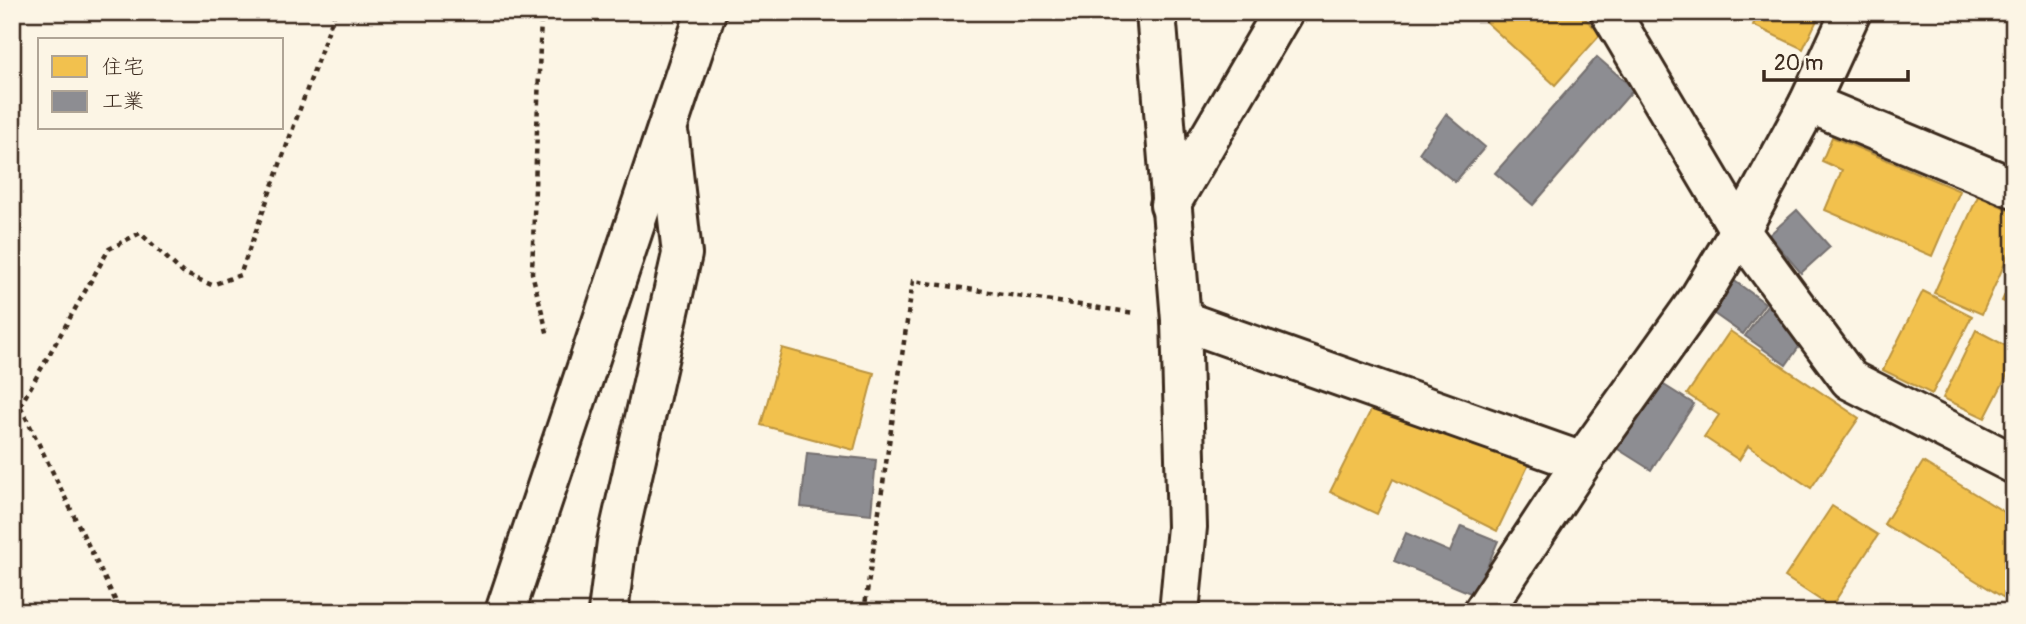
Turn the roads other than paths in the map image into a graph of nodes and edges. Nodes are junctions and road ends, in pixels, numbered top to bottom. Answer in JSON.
{"nodes":[{"id":1,"x":706,"y":12,"type":"edge"},
{"id":2,"x":1156,"y":12,"type":"edge"},
{"id":3,"x":1283,"y":12,"type":"edge"},
{"id":4,"x":1610,"y":12,"type":"edge"},
{"id":5,"x":1851,"y":12,"type":"edge"},
{"id":6,"x":1809,"y":103,"type":"junction"},
{"id":7,"x":668,"y":124,"type":"junction"},
{"id":8,"x":2014,"y":188,"type":"edge"},
{"id":9,"x":1170,"y":205,"type":"junction"},
{"id":10,"x":1740,"y":231,"type":"junction"},
{"id":11,"x":1181,"y":320,"type":"junction"},
{"id":12,"x":1582,"y":462,"type":"junction"},
{"id":13,"x":2014,"y":464,"type":"edge"},
{"id":14,"x":505,"y":612,"type":"edge"},
{"id":15,"x":608,"y":612,"type":"edge"},
{"id":16,"x":1179,"y":612,"type":"edge"},
{"id":17,"x":1483,"y":612,"type":"edge"}],
"edges":[{"from":1,"to":7,"type":"street"},
{"from":2,"to":9,"type":"street"},
{"from":3,"to":9,"type":"street"},
{"from":4,"to":10,"type":"street"},
{"from":5,"to":6,"type":"street"},
{"from":6,"to":8,"type":"street"},
{"from":6,"to":10,"type":"street"},
{"from":7,"to":14,"type":"street"},
{"from":7,"to":15,"type":"street"},
{"from":9,"to":11,"type":"street"},
{"from":10,"to":12,"type":"street"},
{"from":10,"to":13,"type":"street"},
{"from":11,"to":12,"type":"street"},
{"from":11,"to":16,"type":"street"},
{"from":12,"to":17,"type":"street"}]}
